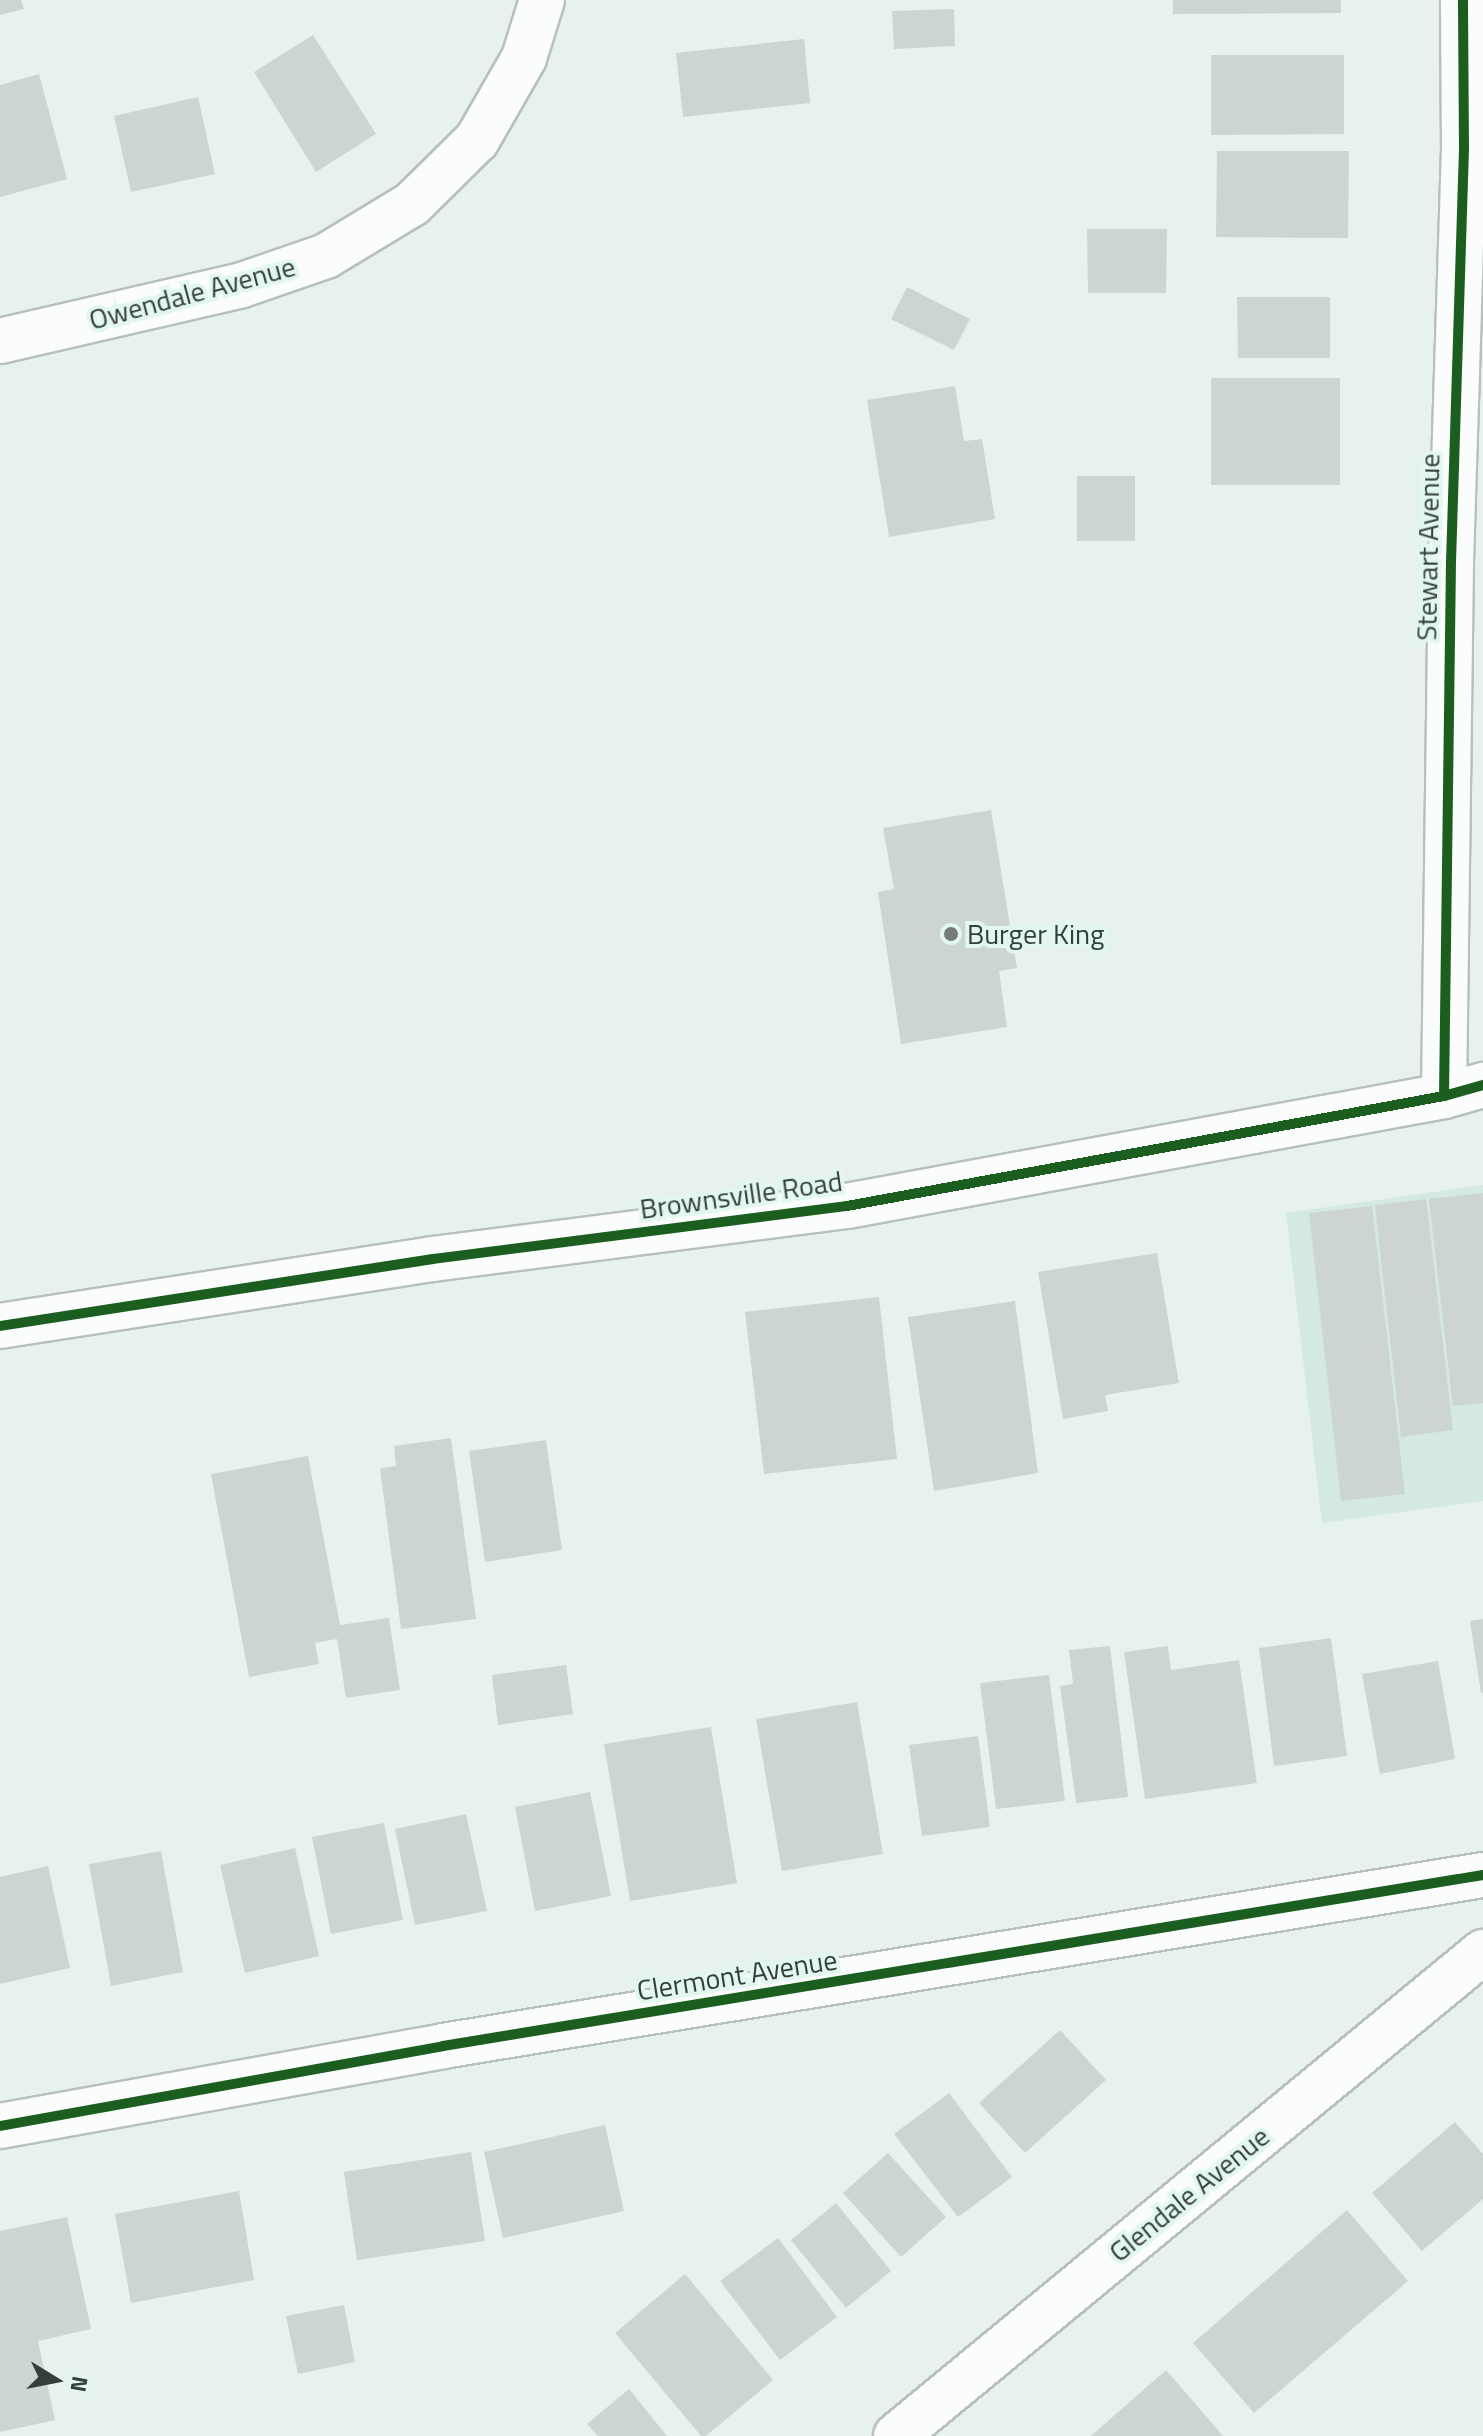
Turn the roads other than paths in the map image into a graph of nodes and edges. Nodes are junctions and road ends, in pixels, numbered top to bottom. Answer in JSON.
{"nodes":[{"id":1,"x":542,"y":0,"type":"edge"},
{"id":2,"x":1463,"y":0,"type":"edge"},
{"id":3,"x":0,"y":341,"type":"edge"},
{"id":4,"x":1463,"y":1090,"type":"edge"},
{"id":5,"x":0,"y":1326,"type":"edge"},
{"id":6,"x":1483,"y":1875,"type":"edge"},
{"id":7,"x":1483,"y":1952,"type":"edge"},
{"id":8,"x":0,"y":2126,"type":"edge"},
{"id":9,"x":896,"y":2436,"type":"edge"}],
"edges":[{"from":1,"to":3,"type":"street","name":"Owendale Avenue"},
{"from":2,"to":4,"type":"street","name":"Stewart Avenue"},
{"from":4,"to":5,"type":"street","name":"Brownsville Road"},
{"from":6,"to":8,"type":"street","name":"Clermont Avenue"},
{"from":7,"to":9,"type":"street","name":"Glendale Avenue"}]}
